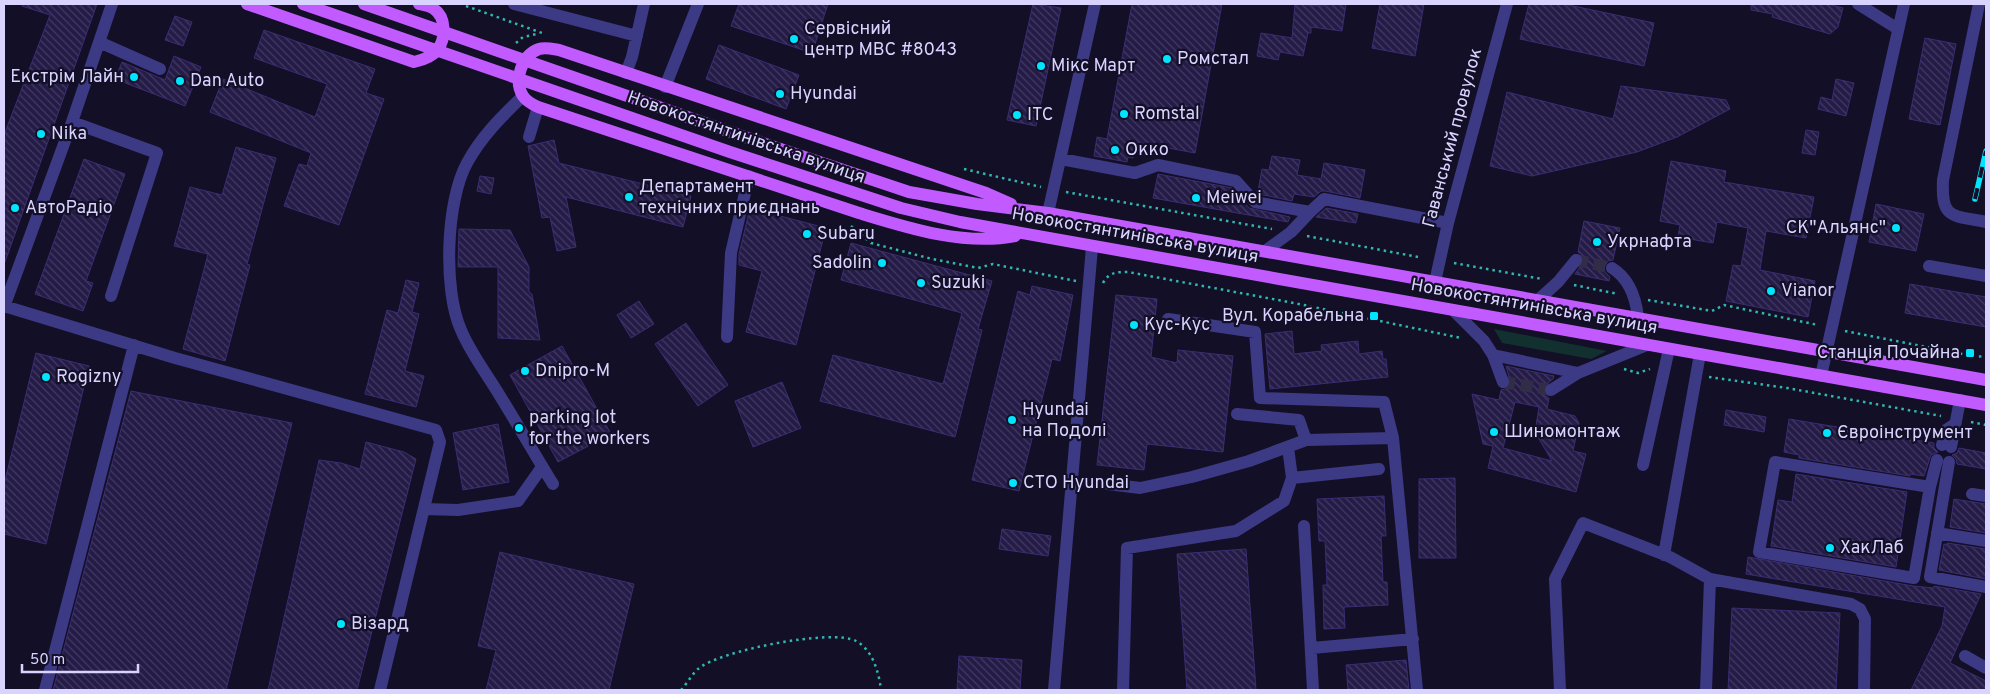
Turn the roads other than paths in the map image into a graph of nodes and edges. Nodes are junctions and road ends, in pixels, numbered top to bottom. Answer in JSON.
{"nodes":[{"id":1,"x":112,"y":4,"type":"edge"},
{"id":2,"x":248,"y":4,"type":"edge"},
{"id":3,"x":303,"y":4,"type":"edge"},
{"id":4,"x":364,"y":4,"type":"edge"},
{"id":5,"x":419,"y":4,"type":"edge"},
{"id":6,"x":514,"y":4,"type":"edge"},
{"id":7,"x":644,"y":4,"type":"edge"},
{"id":8,"x":698,"y":4,"type":"edge"},
{"id":9,"x":1095,"y":4,"type":"edge"},
{"id":10,"x":1507,"y":4,"type":"edge"},
{"id":11,"x":1858,"y":4,"type":"edge"},
{"id":12,"x":1904,"y":4,"type":"edge"},
{"id":13,"x":1979,"y":4,"type":"edge"},
{"id":14,"x":1898,"y":29,"type":"junction"},
{"id":15,"x":637,"y":36,"type":"junction"},
{"id":16,"x":99,"y":42,"type":"junction"},
{"id":17,"x":160,"y":69,"type":"dead end"},
{"id":18,"x":626,"y":73,"type":"junction"},
{"id":19,"x":665,"y":86,"type":"junction"},
{"id":20,"x":523,"y":96,"type":"junction"},
{"id":21,"x":538,"y":107,"type":"junction"},
{"id":22,"x":72,"y":122,"type":"junction"},
{"id":23,"x":529,"y":137,"type":"dead end"},
{"id":24,"x":1061,"y":159,"type":"junction"},
{"id":25,"x":749,"y":176,"type":"junction"},
{"id":26,"x":1022,"y":209,"type":"junction"},
{"id":27,"x":1310,"y":212,"type":"junction"},
{"id":28,"x":1048,"y":213,"type":"junction"},
{"id":29,"x":1986,"y":222,"type":"edge"},
{"id":30,"x":1448,"y":223,"type":"junction"},
{"id":31,"x":1023,"y":234,"type":"junction"},
{"id":32,"x":1092,"y":246,"type":"junction"},
{"id":33,"x":1265,"y":251,"type":"junction"},
{"id":34,"x":1576,"y":260,"type":"dead end"},
{"id":35,"x":1929,"y":266,"type":"dead end"},
{"id":36,"x":1612,"y":268,"type":"tunnel mouth"},
{"id":37,"x":1986,"y":276,"type":"edge"},
{"id":38,"x":1435,"y":282,"type":"junction"},
{"id":39,"x":111,"y":296,"type":"dead end"},
{"id":40,"x":1538,"y":300,"type":"junction"},
{"id":41,"x":4,"y":307,"type":"edge"},
{"id":42,"x":1453,"y":310,"type":"junction"},
{"id":43,"x":1638,"y":318,"type":"junction"},
{"id":44,"x":1168,"y":319,"type":"dead end"},
{"id":45,"x":727,"y":337,"type":"dead end"},
{"id":46,"x":134,"y":345,"type":"junction"},
{"id":47,"x":1647,"y":345,"type":"junction"},
{"id":48,"x":1669,"y":349,"type":"junction"},
{"id":49,"x":1826,"y":351,"type":"junction"},
{"id":50,"x":1700,"y":354,"type":"junction"},
{"id":51,"x":1493,"y":356,"type":"junction"},
{"id":52,"x":1578,"y":373,"type":"junction"},
{"id":53,"x":1821,"y":376,"type":"junction"},
{"id":54,"x":1986,"y":380,"type":"edge"},
{"id":55,"x":1503,"y":382,"type":"dead end"},
{"id":56,"x":1551,"y":390,"type":"tunnel mouth"},
{"id":57,"x":1960,"y":400,"type":"junction"},
{"id":58,"x":1986,"y":405,"type":"edge"},
{"id":59,"x":1237,"y":414,"type":"dead end"},
{"id":60,"x":1393,"y":438,"type":"junction"},
{"id":61,"x":1306,"y":440,"type":"junction"},
{"id":62,"x":1947,"y":446,"type":"dead end"},
{"id":63,"x":1288,"y":447,"type":"junction"},
{"id":64,"x":1643,"y":465,"type":"dead end"},
{"id":65,"x":542,"y":467,"type":"junction"},
{"id":66,"x":1379,"y":469,"type":"dead end"},
{"id":67,"x":1292,"y":478,"type":"junction"},
{"id":68,"x":553,"y":484,"type":"dead end"},
{"id":69,"x":1108,"y":484,"type":"dead end"},
{"id":70,"x":1930,"y":487,"type":"junction"},
{"id":71,"x":1972,"y":494,"type":"dead end"},
{"id":72,"x":1986,"y":496,"type":"edge"},
{"id":73,"x":424,"y":509,"type":"junction"},
{"id":74,"x":1304,"y":526,"type":"dead end"},
{"id":75,"x":1937,"y":532,"type":"junction"},
{"id":76,"x":1986,"y":541,"type":"edge"},
{"id":77,"x":1664,"y":555,"type":"junction"},
{"id":78,"x":1710,"y":579,"type":"junction"},
{"id":79,"x":1986,"y":587,"type":"edge"},
{"id":80,"x":1413,"y":639,"type":"junction"},
{"id":81,"x":1312,"y":648,"type":"junction"},
{"id":82,"x":1965,"y":656,"type":"dead end"},
{"id":83,"x":1986,"y":668,"type":"edge"},
{"id":84,"x":45,"y":690,"type":"edge"},
{"id":85,"x":380,"y":690,"type":"edge"},
{"id":86,"x":1054,"y":690,"type":"edge"},
{"id":87,"x":1122,"y":690,"type":"edge"},
{"id":88,"x":1313,"y":690,"type":"edge"},
{"id":89,"x":1417,"y":690,"type":"edge"},
{"id":90,"x":1560,"y":690,"type":"edge"},
{"id":91,"x":1706,"y":690,"type":"edge"},
{"id":92,"x":1864,"y":690,"type":"edge"}],
"edges":[{"from":1,"to":16,"type":"street"},
{"from":2,"to":5,"type":"main road"},
{"from":3,"to":31,"type":"main road","name":"Новокостянтинівська вулиця"},
{"from":4,"to":26,"type":"main road","name":"Новокостянтинівська вулиця"},
{"from":6,"to":15,"type":"street"},
{"from":7,"to":15,"type":"street"},
{"from":8,"to":19,"type":"street"},
{"from":9,"to":24,"type":"street"},
{"from":10,"to":30,"type":"street","name":"Гаванський провулок"},
{"from":11,"to":14,"type":"street"},
{"from":12,"to":14,"type":"street"},
{"from":13,"to":29,"type":"street"},
{"from":14,"to":49,"type":"street"},
{"from":15,"to":18,"type":"street"},
{"from":16,"to":17,"type":"street"},
{"from":16,"to":22,"type":"street"},
{"from":18,"to":19,"type":"main road"},
{"from":18,"to":20,"type":"main road"},
{"from":19,"to":26,"type":"main road"},
{"from":20,"to":21,"type":"main road"},
{"from":20,"to":65,"type":"street"},
{"from":21,"to":23,"type":"street"},
{"from":21,"to":25,"type":"main road"},
{"from":22,"to":39,"type":"street"},
{"from":22,"to":41,"type":"street"},
{"from":24,"to":27,"type":"street"},
{"from":24,"to":28,"type":"street"},
{"from":25,"to":31,"type":"main road"},
{"from":25,"to":45,"type":"street"},
{"from":26,"to":28,"type":"main road","name":"Новокостянтинівська вулиця"},
{"from":27,"to":30,"type":"street"},
{"from":27,"to":33,"type":"street"},
{"from":28,"to":33,"type":"main road","name":"Новокостянтинівська вулиця"},
{"from":30,"to":38,"type":"street","name":"Гаванський провулок"},
{"from":31,"to":32,"type":"main road","name":"Новокостянтинівська вулиця"},
{"from":32,"to":42,"type":"main road","name":"Новокостянтинівська вулиця"},
{"from":32,"to":86,"type":"street"},
{"from":33,"to":38,"type":"main road","name":"Новокостянтинівська вулиця"},
{"from":34,"to":40,"type":"street"},
{"from":35,"to":37,"type":"street"},
{"from":36,"to":43,"type":"street"},
{"from":38,"to":40,"type":"main road","name":"Новокостянтинівська вулиця"},
{"from":40,"to":43,"type":"main road","name":"Новокостянтинівська вулиця"},
{"from":41,"to":46,"type":"street"},
{"from":42,"to":47,"type":"main road","name":"Новокостянтинівська вулиця"},
{"from":42,"to":51,"type":"street"},
{"from":43,"to":49,"type":"main road","name":"Новокостянтинівська вулиця"},
{"from":44,"to":60,"type":"street"},
{"from":46,"to":73,"type":"street"},
{"from":46,"to":84,"type":"street"},
{"from":47,"to":48,"type":"main road","name":"Новокостянтинівська вулиця"},
{"from":47,"to":52,"type":"street"},
{"from":48,"to":50,"type":"main road","name":"Новокостянтинівська вулиця"},
{"from":48,"to":64,"type":"street"},
{"from":49,"to":53,"type":"street"},
{"from":49,"to":54,"type":"main road","name":"Новокостянтинівська вулиця"},
{"from":50,"to":53,"type":"main road","name":"Новокостянтинівська вулиця"},
{"from":50,"to":77,"type":"street"},
{"from":51,"to":52,"type":"street"},
{"from":51,"to":55,"type":"street"},
{"from":52,"to":56,"type":"street"},
{"from":53,"to":57,"type":"main road","name":"Новокостянтинівська вулиця"},
{"from":57,"to":58,"type":"main road","name":"Новокостянтинівська вулиця"},
{"from":57,"to":62,"type":"street"},
{"from":59,"to":61,"type":"street"},
{"from":60,"to":61,"type":"street"},
{"from":60,"to":80,"type":"street"},
{"from":61,"to":63,"type":"street"},
{"from":63,"to":67,"type":"street"},
{"from":63,"to":69,"type":"street"},
{"from":65,"to":68,"type":"street"},
{"from":65,"to":73,"type":"street"},
{"from":66,"to":67,"type":"street"},
{"from":67,"to":87,"type":"street"},
{"from":70,"to":70,"type":"street"},
{"from":70,"to":75,"type":"street"},
{"from":71,"to":72,"type":"street"},
{"from":73,"to":85,"type":"street"},
{"from":74,"to":81,"type":"street"},
{"from":75,"to":76,"type":"street"},
{"from":75,"to":79,"type":"street"},
{"from":77,"to":78,"type":"street"},
{"from":77,"to":90,"type":"street"},
{"from":78,"to":91,"type":"street"},
{"from":78,"to":92,"type":"street"},
{"from":80,"to":81,"type":"street"},
{"from":80,"to":89,"type":"street"},
{"from":81,"to":88,"type":"street"},
{"from":82,"to":83,"type":"street"}]}
